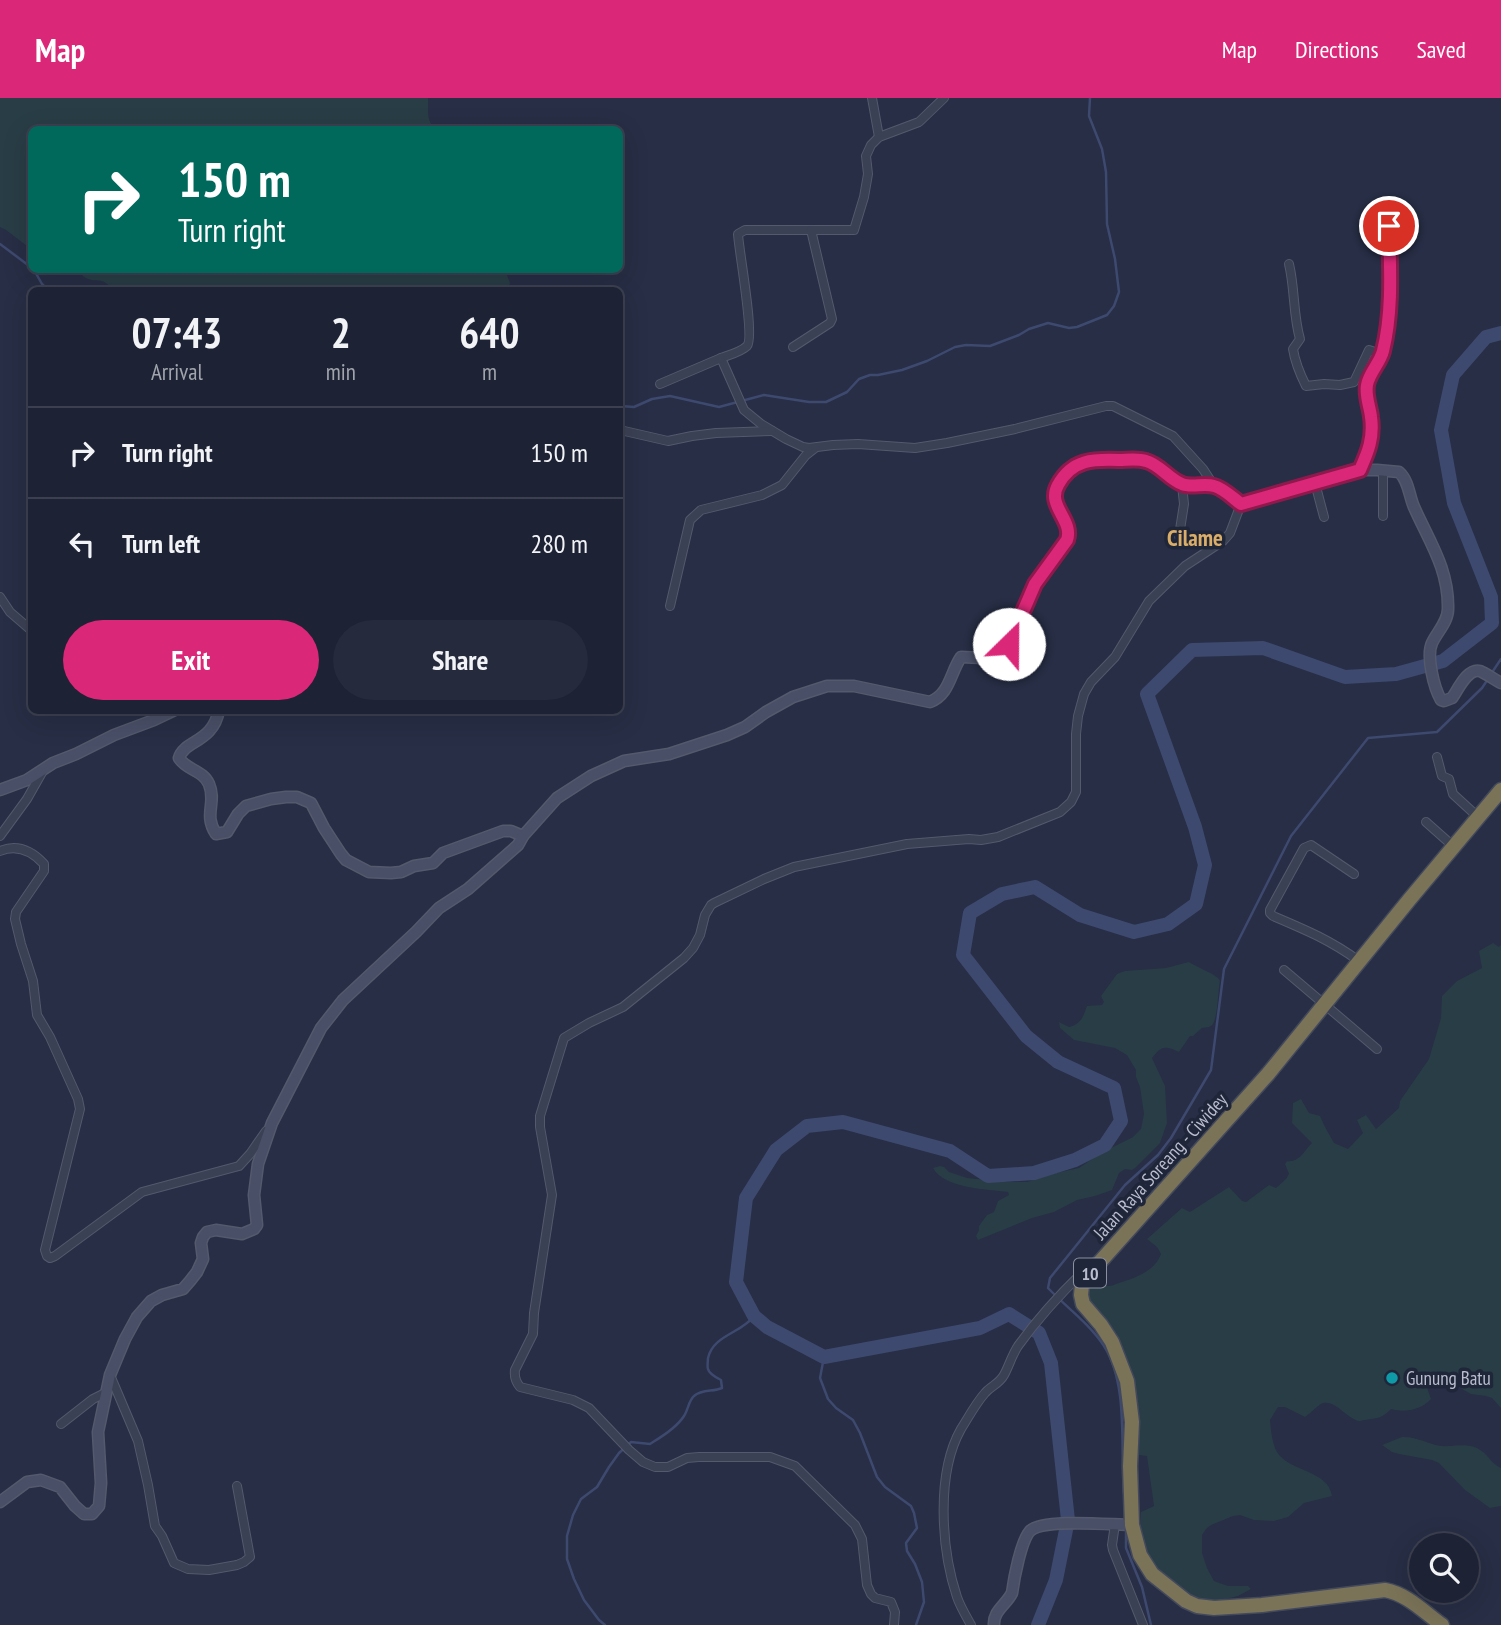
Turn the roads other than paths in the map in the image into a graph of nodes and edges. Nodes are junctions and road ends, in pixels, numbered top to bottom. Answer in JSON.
{"nodes":[{"id":1,"x":872,"y":98,"type":"edge"},
{"id":2,"x":944,"y":98,"type":"edge"},
{"id":3,"x":878,"y":137,"type":"junction"},
{"id":4,"x":1389,"y":226,"type":"dead end"},
{"id":5,"x":811,"y":230,"type":"junction"},
{"id":6,"x":1289,"y":264,"type":"dead end"},
{"id":7,"x":793,"y":347,"type":"dead end"},
{"id":8,"x":1382,"y":354,"type":"junction"},
{"id":9,"x":721,"y":358,"type":"junction"},
{"id":10,"x":660,"y":384,"type":"dead end"},
{"id":11,"x":623,"y":431,"type":"edge"},
{"id":12,"x":773,"y":431,"type":"junction"},
{"id":13,"x":818,"y":446,"type":"junction"},
{"id":14,"x":1360,"y":470,"type":"junction"},
{"id":15,"x":1383,"y":470,"type":"junction"},
{"id":16,"x":1315,"y":482,"type":"junction"},
{"id":17,"x":1182,"y":485,"type":"junction"},
{"id":18,"x":1214,"y":486,"type":"junction"},
{"id":19,"x":1241,"y":504,"type":"junction"},
{"id":20,"x":1383,"y":516,"type":"dead end"},
{"id":21,"x":1324,"y":517,"type":"dead end"},
{"id":22,"x":1179,"y":536,"type":"dead end"},
{"id":23,"x":0,"y":597,"type":"edge"},
{"id":24,"x":670,"y":606,"type":"dead end"},
{"id":25,"x":28,"y":628,"type":"edge"},
{"id":26,"x":1492,"y":678,"type":"edge"},
{"id":27,"x":167,"y":714,"type":"edge"},
{"id":28,"x":218,"y":714,"type":"edge"},
{"id":29,"x":1437,"y":757,"type":"dead end"},
{"id":30,"x":45,"y":768,"type":"junction"},
{"id":31,"x":0,"y":790,"type":"edge"},
{"id":32,"x":1501,"y":790,"type":"edge"},
{"id":33,"x":1478,"y":817,"type":"junction"},
{"id":34,"x":1426,"y":822,"type":"dead end"},
{"id":35,"x":0,"y":836,"type":"edge"},
{"id":36,"x":523,"y":836,"type":"junction"},
{"id":37,"x":1453,"y":846,"type":"junction"},
{"id":38,"x":0,"y":851,"type":"edge"},
{"id":39,"x":1354,"y":874,"type":"dead end"},
{"id":40,"x":1359,"y":961,"type":"junction"},
{"id":41,"x":1284,"y":970,"type":"dead end"},
{"id":42,"x":1325,"y":1004,"type":"junction"},
{"id":43,"x":1377,"y":1049,"type":"dead end"},
{"id":44,"x":272,"y":1124,"type":"junction"},
{"id":45,"x":1091,"y":1272,"type":"junction"},
{"id":46,"x":110,"y":1375,"type":"junction"},
{"id":47,"x":105,"y":1393,"type":"junction"},
{"id":48,"x":61,"y":1424,"type":"dead end"},
{"id":49,"x":237,"y":1486,"type":"dead end"},
{"id":50,"x":0,"y":1502,"type":"edge"},
{"id":51,"x":1125,"y":1525,"type":"junction"},
{"id":52,"x":992,"y":1624,"type":"edge"},
{"id":53,"x":894,"y":1625,"type":"edge"},
{"id":54,"x":971,"y":1625,"type":"edge"},
{"id":55,"x":1143,"y":1625,"type":"edge"},
{"id":56,"x":1442,"y":1625,"type":"edge"}],
"edges":[{"from":1,"to":3,"type":"street"},
{"from":2,"to":3,"type":"street"},
{"from":3,"to":5,"type":"street"},
{"from":4,"to":8,"type":"street"},
{"from":5,"to":7,"type":"street"},
{"from":5,"to":9,"type":"street"},
{"from":6,"to":8,"type":"street"},
{"from":8,"to":14,"type":"street"},
{"from":9,"to":10,"type":"street"},
{"from":9,"to":12,"type":"street"},
{"from":11,"to":12,"type":"street"},
{"from":12,"to":13,"type":"street"},
{"from":13,"to":18,"type":"street"},
{"from":13,"to":24,"type":"street"},
{"from":14,"to":15,"type":"street"},
{"from":14,"to":16,"type":"street"},
{"from":15,"to":20,"type":"street"},
{"from":15,"to":26,"type":"street"},
{"from":16,"to":19,"type":"street"},
{"from":16,"to":21,"type":"street"},
{"from":17,"to":18,"type":"street"},
{"from":17,"to":22,"type":"street"},
{"from":17,"to":36,"type":"street"},
{"from":18,"to":19,"type":"street"},
{"from":19,"to":53,"type":"street"},
{"from":23,"to":25,"type":"street"},
{"from":27,"to":30,"type":"street"},
{"from":28,"to":36,"type":"street"},
{"from":29,"to":33,"type":"street"},
{"from":30,"to":31,"type":"street"},
{"from":30,"to":35,"type":"street"},
{"from":32,"to":33,"type":"highway","name":"Jalan Raya Soreang - Ciwidey","number":"10"},
{"from":33,"to":37,"type":"highway","name":"Jalan Raya Soreang - Ciwidey","number":"10"},
{"from":34,"to":37,"type":"street"},
{"from":36,"to":44,"type":"street"},
{"from":37,"to":40,"type":"highway","name":"Jalan Raya Soreang - Ciwidey","number":"10"},
{"from":38,"to":44,"type":"street"},
{"from":39,"to":40,"type":"street"},
{"from":40,"to":42,"type":"highway","name":"Jalan Raya Soreang - Ciwidey","number":"10"},
{"from":41,"to":42,"type":"street"},
{"from":42,"to":43,"type":"street"},
{"from":42,"to":45,"type":"highway","name":"Jalan Raya Soreang - Ciwidey","number":"10"},
{"from":44,"to":46,"type":"street"},
{"from":45,"to":51,"type":"highway","name":"Jalan Raya Soreang - Ciwidey","number":"10"},
{"from":45,"to":54,"type":"street"},
{"from":46,"to":47,"type":"street"},
{"from":46,"to":49,"type":"street"},
{"from":47,"to":48,"type":"street"},
{"from":47,"to":50,"type":"street"},
{"from":51,"to":52,"type":"street"},
{"from":51,"to":55,"type":"street"},
{"from":51,"to":56,"type":"highway","name":"Jalan Raya Soreang - Ciwidey","number":"10"}]}
